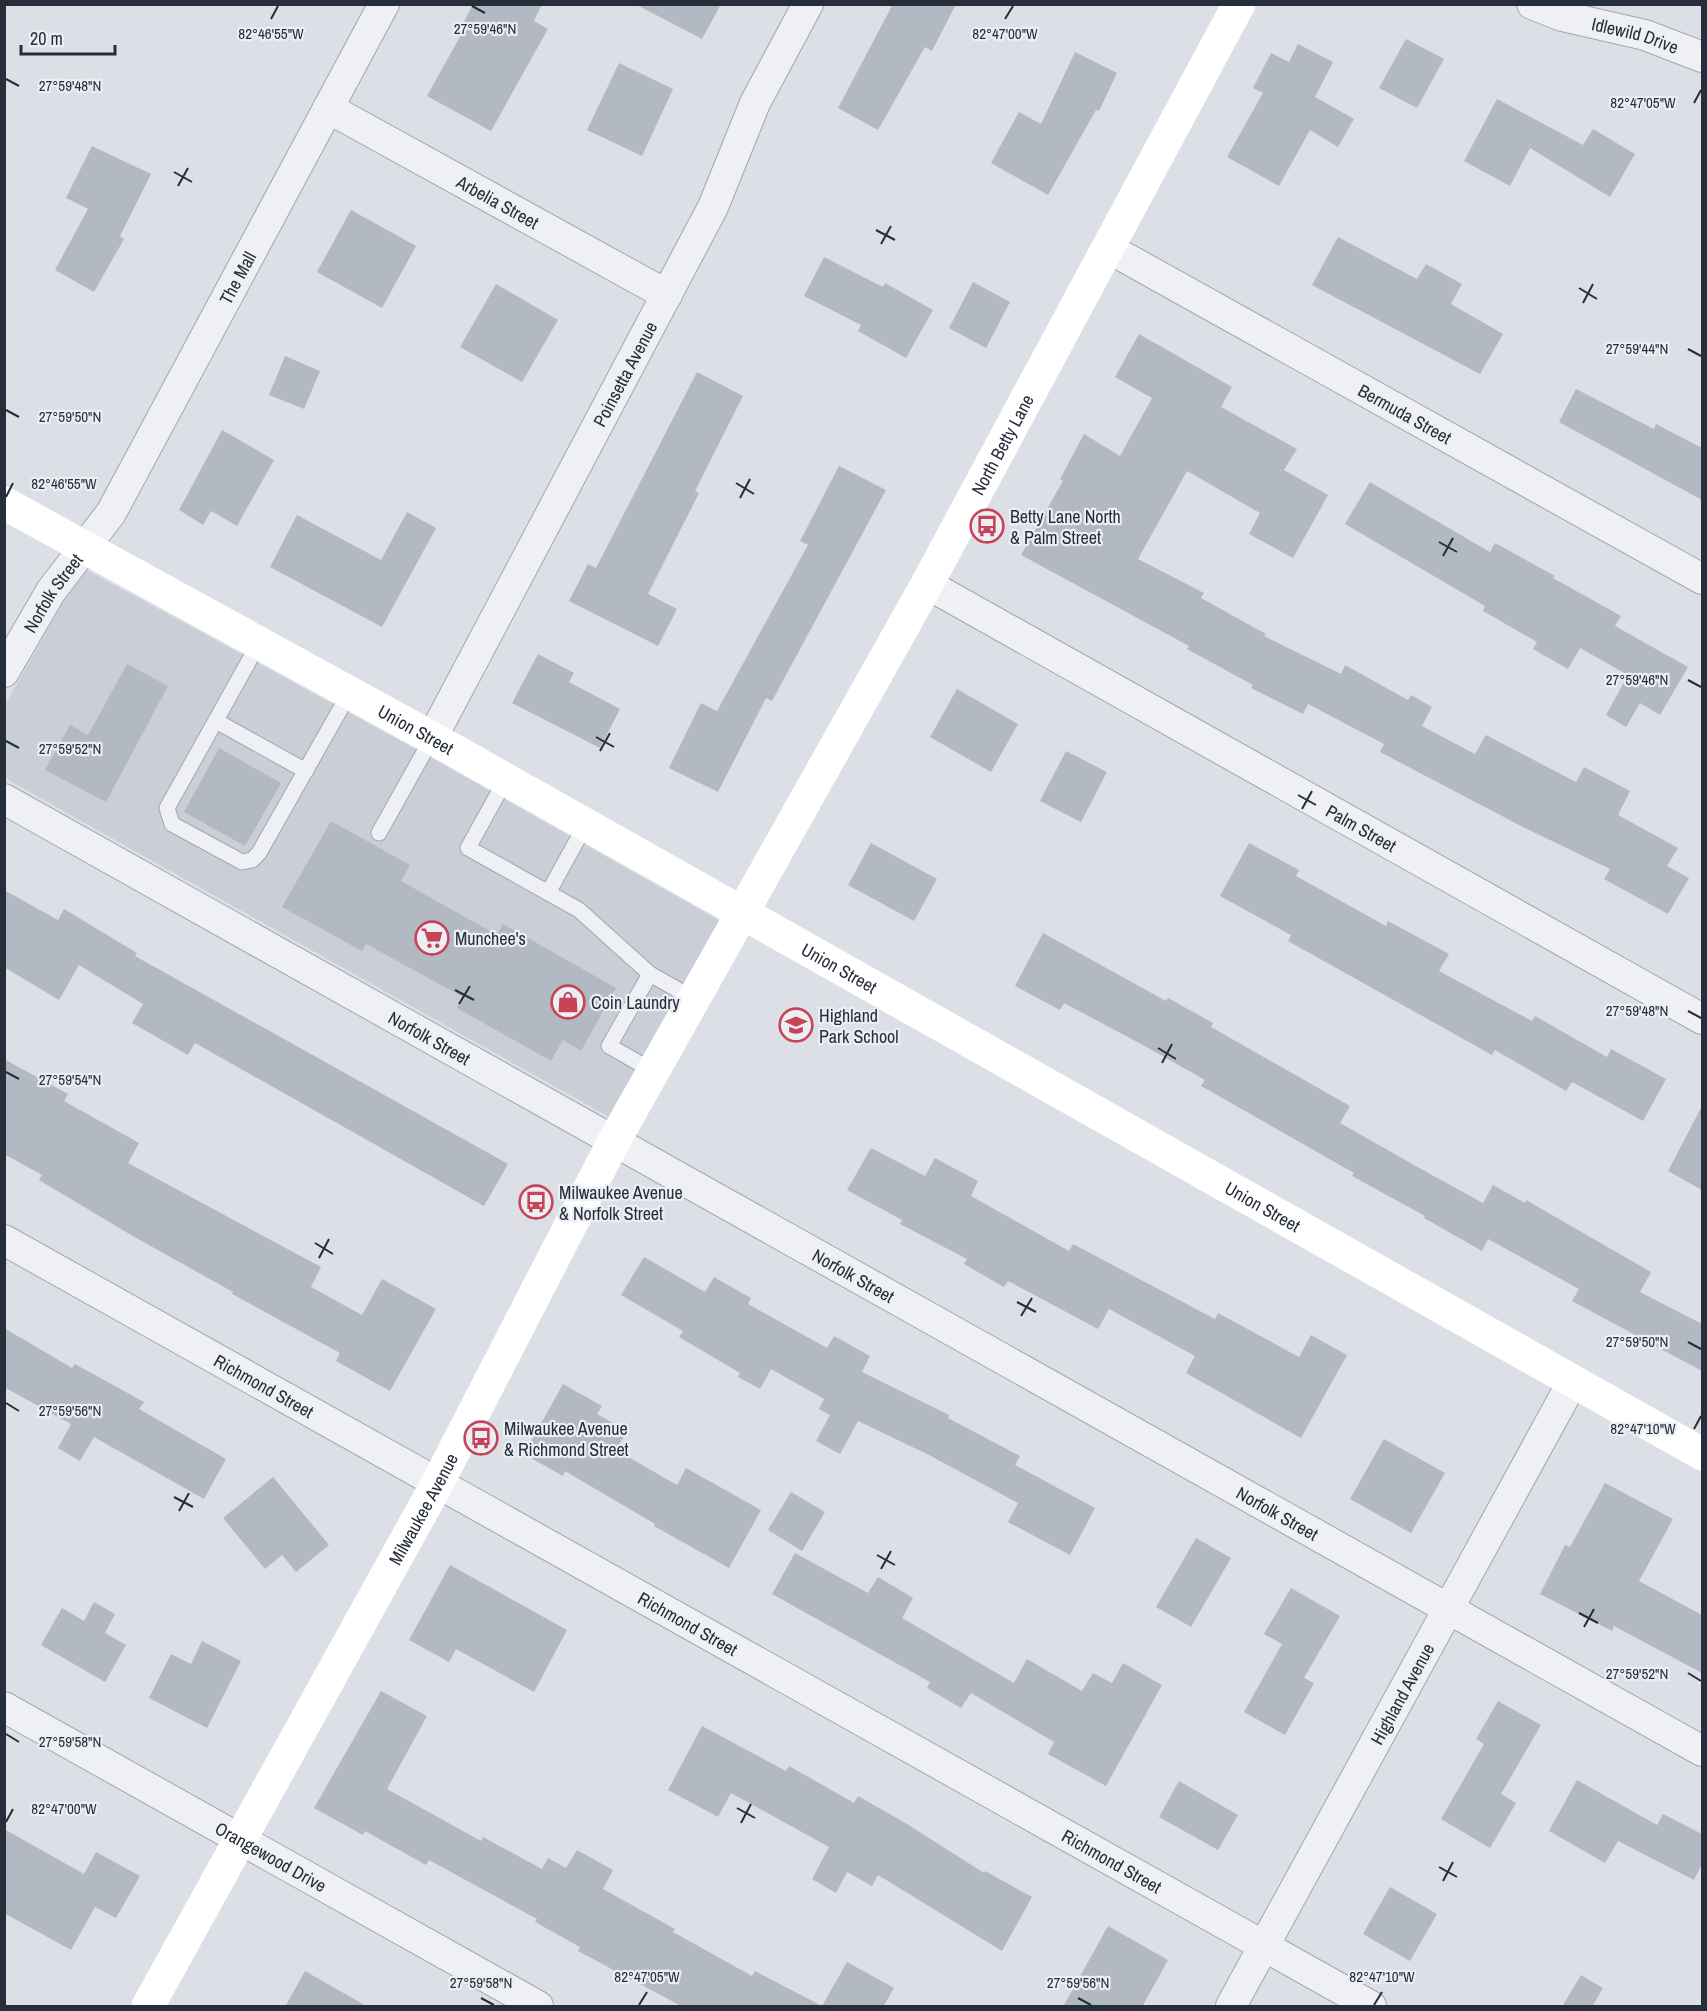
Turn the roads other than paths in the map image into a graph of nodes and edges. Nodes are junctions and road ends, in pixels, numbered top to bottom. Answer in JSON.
{"nodes":[{"id":1,"x":384,"y":4,"type":"edge"},
{"id":2,"x":808,"y":4,"type":"edge"},
{"id":3,"x":1239,"y":4,"type":"edge"},
{"id":4,"x":1532,"y":4,"type":"edge"},
{"id":5,"x":1702,"y":57,"type":"edge"},
{"id":6,"x":328,"y":108,"type":"junction"},
{"id":7,"x":1108,"y":248,"type":"junction"},
{"id":8,"x":667,"y":295,"type":"junction"},
{"id":9,"x":4,"y":503,"type":"edge"},
{"id":10,"x":84,"y":547,"type":"junction"},
{"id":11,"x":1702,"y":579,"type":"edge"},
{"id":12,"x":927,"y":584,"type":"junction"},
{"id":13,"x":259,"y":643,"type":"junction"},
{"id":14,"x":4,"y":672,"type":"edge"},
{"id":15,"x":350,"y":692,"type":"junction"},
{"id":16,"x":216,"y":721,"type":"junction"},
{"id":17,"x":432,"y":738,"type":"junction"},
{"id":18,"x":306,"y":771,"type":"junction"},
{"id":19,"x":506,"y":779,"type":"junction"},
{"id":20,"x":4,"y":799,"type":"edge"},
{"id":21,"x":586,"y":824,"type":"junction"},
{"id":22,"x":379,"y":833,"type":"dead end"},
{"id":23,"x":548,"y":893,"type":"junction"},
{"id":24,"x":743,"y":913,"type":"junction"},
{"id":25,"x":650,"y":974,"type":"junction"},
{"id":26,"x":694,"y":999,"type":"junction"},
{"id":27,"x":1702,"y":1019,"type":"edge"},
{"id":28,"x":653,"y":1071,"type":"junction"},
{"id":29,"x":614,"y":1141,"type":"junction"},
{"id":30,"x":4,"y":1240,"type":"edge"},
{"id":31,"x":1574,"y":1381,"type":"junction"},
{"id":32,"x":1702,"y":1454,"type":"edge"},
{"id":33,"x":437,"y":1484,"type":"junction"},
{"id":34,"x":1449,"y":1607,"type":"junction"},
{"id":35,"x":4,"y":1707,"type":"edge"},
{"id":36,"x":1702,"y":1751,"type":"edge"},
{"id":37,"x":241,"y":1839,"type":"junction"},
{"id":38,"x":1264,"y":1946,"type":"junction"},
{"id":39,"x":148,"y":2007,"type":"edge"},
{"id":40,"x":538,"y":2007,"type":"edge"},
{"id":41,"x":1231,"y":2007,"type":"edge"},
{"id":42,"x":1371,"y":2007,"type":"edge"}],
"edges":[{"from":1,"to":6,"type":"street","name":"The Mall"},
{"from":2,"to":8,"type":"street","name":"Poinsetta Avenue"},
{"from":3,"to":7,"type":"street","name":"North Betty Lane"},
{"from":4,"to":5,"type":"street","name":"Idlewild Drive"},
{"from":6,"to":8,"type":"street","name":"Arbelia Street"},
{"from":6,"to":10,"type":"street","name":"The Mall"},
{"from":7,"to":11,"type":"street","name":"Bermuda Street"},
{"from":7,"to":12,"type":"street","name":"North Betty Lane"},
{"from":8,"to":17,"type":"street","name":"Poinsetta Avenue"},
{"from":9,"to":10,"type":"street","name":"Union Street"},
{"from":10,"to":13,"type":"street","name":"Union Street"},
{"from":10,"to":14,"type":"street","name":"Norfolk Street"},
{"from":12,"to":24,"type":"street","name":"North Betty Lane"},
{"from":12,"to":27,"type":"street","name":"Palm Street"},
{"from":13,"to":15,"type":"street","name":"Union Street"},
{"from":13,"to":16,"type":"lane"},
{"from":15,"to":17,"type":"street","name":"Union Street"},
{"from":15,"to":18,"type":"lane"},
{"from":16,"to":18,"type":"lane"},
{"from":16,"to":18,"type":"lane"},
{"from":17,"to":19,"type":"street","name":"Union Street"},
{"from":17,"to":22,"type":"lane"},
{"from":19,"to":21,"type":"street","name":"Union Street"},
{"from":19,"to":23,"type":"lane"},
{"from":20,"to":29,"type":"street","name":"Norfolk Street"},
{"from":21,"to":23,"type":"lane"},
{"from":21,"to":24,"type":"street","name":"Union Street"},
{"from":23,"to":25,"type":"lane"},
{"from":24,"to":26,"type":"street","name":"Milwaukee Avenue"},
{"from":24,"to":31,"type":"street","name":"Union Street"},
{"from":25,"to":26,"type":"lane"},
{"from":25,"to":28,"type":"lane"},
{"from":26,"to":28,"type":"street","name":"Milwaukee Avenue"},
{"from":28,"to":29,"type":"street","name":"Milwaukee Avenue"},
{"from":29,"to":33,"type":"street","name":"Milwaukee Avenue"},
{"from":29,"to":34,"type":"street","name":"Norfolk Street"},
{"from":30,"to":33,"type":"street","name":"Richmond Street"},
{"from":31,"to":32,"type":"street","name":"Union Street"},
{"from":31,"to":34,"type":"street","name":"Highland Avenue"},
{"from":33,"to":37,"type":"street","name":"Milwaukee Avenue"},
{"from":33,"to":38,"type":"street","name":"Richmond Street"},
{"from":34,"to":36,"type":"street","name":"Norfolk Street"},
{"from":34,"to":38,"type":"street","name":"Highland Avenue"},
{"from":35,"to":37,"type":"street","name":"Orangewood Drive"},
{"from":37,"to":39,"type":"street","name":"Milwaukee Avenue"},
{"from":37,"to":40,"type":"street","name":"Orangewood Drive"},
{"from":38,"to":41,"type":"street","name":"Highland Avenue"},
{"from":38,"to":42,"type":"street","name":"Richmond Street"}]}
